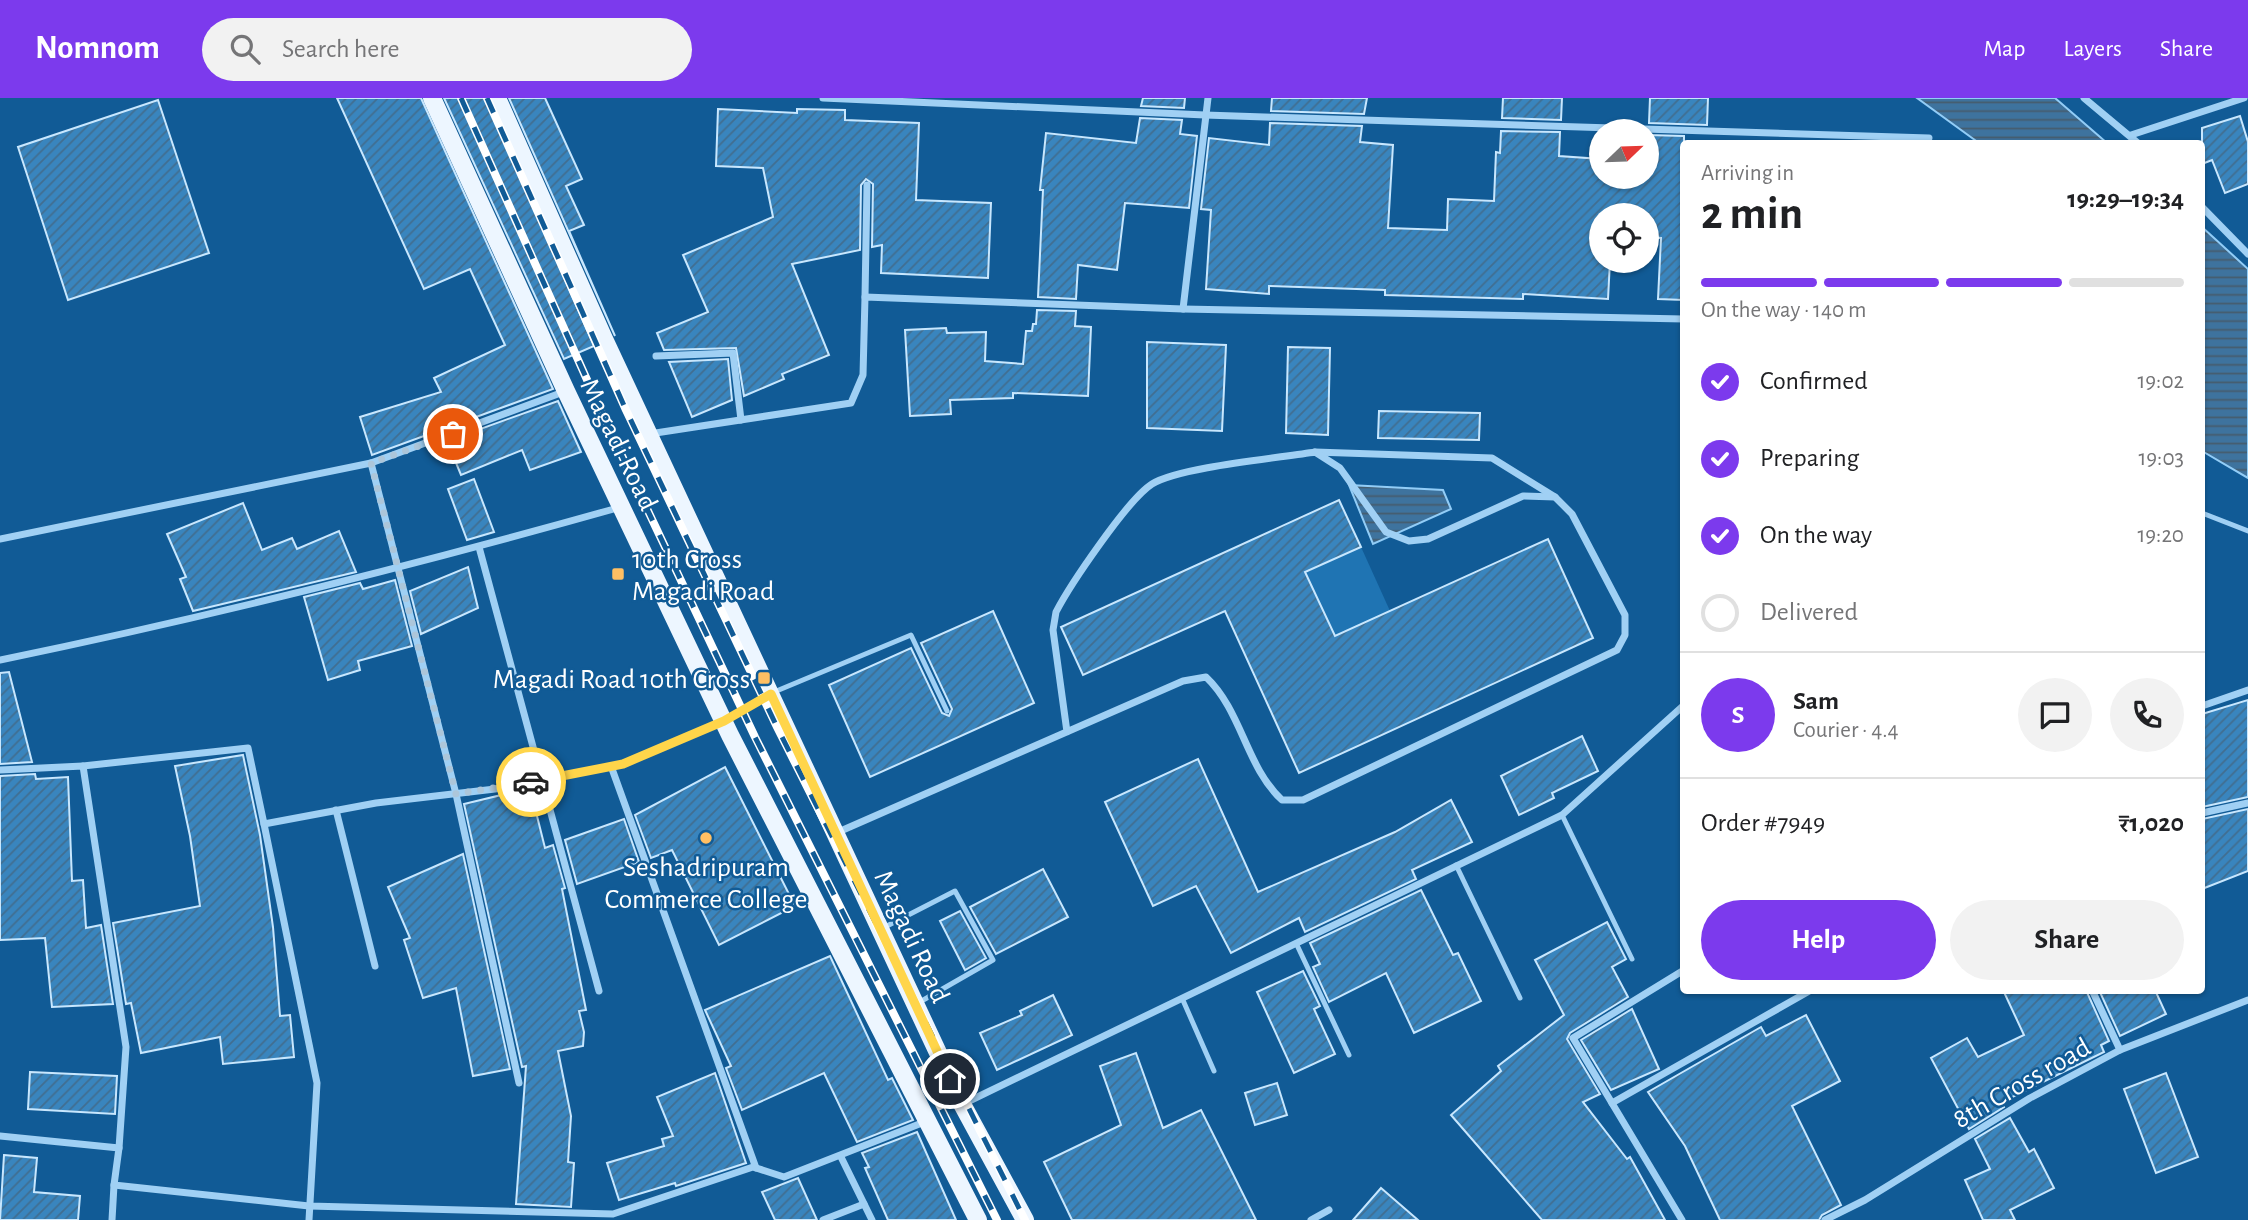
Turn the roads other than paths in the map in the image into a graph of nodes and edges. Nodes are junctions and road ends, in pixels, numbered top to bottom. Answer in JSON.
{"nodes":[{"id":1,"x":432,"y":98,"type":"edge"},
{"id":2,"x":497,"y":98,"type":"edge"},
{"id":3,"x":823,"y":98,"type":"edge"},
{"id":4,"x":1208,"y":98,"type":"edge"},
{"id":5,"x":2084,"y":98,"type":"edge"},
{"id":6,"x":2244,"y":98,"type":"edge"},
{"id":7,"x":1205,"y":116,"type":"junction"},
{"id":8,"x":2131,"y":135,"type":"junction"},
{"id":9,"x":1929,"y":138,"type":"dead end"},
{"id":10,"x":2135,"y":140,"type":"edge"},
{"id":11,"x":867,"y":185,"type":"dead end"},
{"id":12,"x":2205,"y":210,"type":"edge"},
{"id":13,"x":2248,"y":254,"type":"edge"},
{"id":14,"x":866,"y":297,"type":"junction"},
{"id":15,"x":1183,"y":309,"type":"junction"},
{"id":16,"x":1680,"y":319,"type":"edge"},
{"id":17,"x":656,"y":356,"type":"dead end"},
{"id":18,"x":566,"y":391,"type":"junction"},
{"id":19,"x":741,"y":420,"type":"junction"},
{"id":20,"x":648,"y":434,"type":"junction"},
{"id":21,"x":1315,"y":452,"type":"junction"},
{"id":22,"x":371,"y":463,"type":"junction"},
{"id":23,"x":1556,"y":497,"type":"junction"},
{"id":24,"x":621,"y":507,"type":"junction"},
{"id":25,"x":2205,"y":514,"type":"edge"},
{"id":26,"x":2248,"y":531,"type":"edge"},
{"id":27,"x":0,"y":539,"type":"edge"},
{"id":28,"x":479,"y":547,"type":"junction"},
{"id":29,"x":398,"y":570,"type":"junction"},
{"id":30,"x":0,"y":660,"type":"edge"},
{"id":31,"x":2248,"y":690,"type":"edge"},
{"id":32,"x":771,"y":694,"type":"junction"},
{"id":33,"x":2205,"y":705,"type":"edge"},
{"id":34,"x":1680,"y":709,"type":"edge"},
{"id":35,"x":947,"y":711,"type":"dead end"},
{"id":36,"x":724,"y":721,"type":"junction"},
{"id":37,"x":1067,"y":732,"type":"junction"},
{"id":38,"x":83,"y":766,"type":"junction"},
{"id":39,"x":611,"y":766,"type":"junction"},
{"id":40,"x":0,"y":770,"type":"edge"},
{"id":41,"x":543,"y":780,"type":"junction"},
{"id":42,"x":456,"y":794,"type":"junction"},
{"id":43,"x":2248,"y":803,"type":"edge"},
{"id":44,"x":336,"y":810,"type":"junction"},
{"id":45,"x":2205,"y":812,"type":"edge"},
{"id":46,"x":1562,"y":815,"type":"junction"},
{"id":47,"x":264,"y":824,"type":"junction"},
{"id":48,"x":836,"y":833,"type":"junction"},
{"id":49,"x":1456,"y":865,"type":"junction"},
{"id":50,"x":881,"y":929,"type":"junction"},
{"id":51,"x":1296,"y":943,"type":"junction"},
{"id":52,"x":1632,"y":959,"type":"dead end"},
{"id":53,"x":375,"y":966,"type":"dead end"},
{"id":54,"x":1680,"y":972,"type":"edge"},
{"id":55,"x":599,"y":992,"type":"dead end"},
{"id":56,"x":1804,"y":994,"type":"edge"},
{"id":57,"x":2094,"y":994,"type":"edge"},
{"id":58,"x":1182,"y":998,"type":"junction"},
{"id":59,"x":1520,"y":998,"type":"dead end"},
{"id":60,"x":2248,"y":1000,"type":"edge"},
{"id":61,"x":916,"y":1004,"type":"junction"},
{"id":62,"x":2120,"y":1050,"type":"junction"},
{"id":63,"x":1349,"y":1055,"type":"dead end"},
{"id":64,"x":1214,"y":1071,"type":"dead end"},
{"id":65,"x":519,"y":1083,"type":"dead end"},
{"id":66,"x":1612,"y":1103,"type":"junction"},
{"id":67,"x":962,"y":1104,"type":"junction"},
{"id":68,"x":928,"y":1121,"type":"junction"},
{"id":69,"x":0,"y":1136,"type":"edge"},
{"id":70,"x":119,"y":1149,"type":"junction"},
{"id":71,"x":841,"y":1157,"type":"junction"},
{"id":72,"x":756,"y":1168,"type":"junction"},
{"id":73,"x":114,"y":1185,"type":"junction"},
{"id":74,"x":864,"y":1205,"type":"junction"},
{"id":75,"x":309,"y":1206,"type":"junction"},
{"id":76,"x":1329,"y":1210,"type":"dead end"},
{"id":77,"x":595,"y":1216,"type":"edge"},
{"id":78,"x":111,"y":1220,"type":"edge"},
{"id":79,"x":309,"y":1220,"type":"edge"},
{"id":80,"x":823,"y":1220,"type":"edge"},
{"id":81,"x":872,"y":1220,"type":"edge"},
{"id":82,"x":978,"y":1220,"type":"edge"},
{"id":83,"x":1026,"y":1220,"type":"edge"},
{"id":84,"x":1311,"y":1220,"type":"edge"},
{"id":85,"x":1682,"y":1220,"type":"edge"},
{"id":86,"x":1825,"y":1220,"type":"edge"}],
"edges":[{"from":1,"to":18,"type":"main road","name":"Magadi Road"},
{"from":2,"to":20,"type":"main road","name":"Magadi Road"},
{"from":3,"to":7,"type":"street"},
{"from":4,"to":7,"type":"street"},
{"from":5,"to":8,"type":"street"},
{"from":6,"to":8,"type":"street"},
{"from":7,"to":9,"type":"street"},
{"from":7,"to":15,"type":"street"},
{"from":8,"to":10,"type":"street"},
{"from":11,"to":14,"type":"street"},
{"from":12,"to":13,"type":"street"},
{"from":14,"to":15,"type":"street"},
{"from":14,"to":19,"type":"street"},
{"from":15,"to":16,"type":"street"},
{"from":17,"to":19,"type":"street"},
{"from":18,"to":22,"type":"street"},
{"from":18,"to":24,"type":"main road","name":"Magadi Road"},
{"from":19,"to":20,"type":"street"},
{"from":20,"to":32,"type":"main road","name":"Magadi Road"},
{"from":21,"to":23,"type":"street"},
{"from":21,"to":23,"type":"street"},
{"from":21,"to":37,"type":"street"},
{"from":22,"to":27,"type":"street"},
{"from":22,"to":29,"type":"street"},
{"from":23,"to":37,"type":"street"},
{"from":24,"to":28,"type":"street"},
{"from":24,"to":36,"type":"main road","name":"Magadi Road"},
{"from":25,"to":26,"type":"lane"},
{"from":28,"to":29,"type":"street"},
{"from":28,"to":41,"type":"street"},
{"from":29,"to":30,"type":"street"},
{"from":29,"to":42,"type":"street"},
{"from":31,"to":33,"type":"street"},
{"from":32,"to":35,"type":"lane"},
{"from":32,"to":36,"type":"street"},
{"from":32,"to":48,"type":"main road","name":"Magadi Road"},
{"from":34,"to":46,"type":"street"},
{"from":36,"to":39,"type":"street"},
{"from":36,"to":68,"type":"main road","name":"Magadi Road"},
{"from":37,"to":48,"type":"street"},
{"from":38,"to":40,"type":"street"},
{"from":38,"to":47,"type":"street"},
{"from":38,"to":70,"type":"street"},
{"from":39,"to":41,"type":"street"},
{"from":39,"to":72,"type":"street"},
{"from":41,"to":42,"type":"street"},
{"from":41,"to":55,"type":"street"},
{"from":42,"to":44,"type":"street"},
{"from":42,"to":65,"type":"street"},
{"from":43,"to":45,"type":"street"},
{"from":44,"to":47,"type":"street"},
{"from":44,"to":53,"type":"street"},
{"from":46,"to":49,"type":"street"},
{"from":46,"to":52,"type":"lane"},
{"from":47,"to":75,"type":"street"},
{"from":48,"to":50,"type":"main road","name":"Magadi Road"},
{"from":49,"to":51,"type":"street"},
{"from":49,"to":59,"type":"lane"},
{"from":50,"to":61,"type":"main road","name":"Magadi Road"},
{"from":50,"to":61,"type":"lane"},
{"from":51,"to":58,"type":"street"},
{"from":51,"to":63,"type":"lane"},
{"from":54,"to":66,"type":"street"},
{"from":56,"to":66,"type":"street"},
{"from":57,"to":62,"type":"street"},
{"from":58,"to":64,"type":"lane"},
{"from":58,"to":67,"type":"street"},
{"from":60,"to":62,"type":"street","name":"8th Cross road"},
{"from":61,"to":67,"type":"main road","name":"Magadi Road"},
{"from":62,"to":86,"type":"street","name":"8th Cross road"},
{"from":66,"to":85,"type":"street"},
{"from":67,"to":83,"type":"main road","name":"Magadi Road"},
{"from":68,"to":71,"type":"street"},
{"from":68,"to":82,"type":"main road","name":"Magadi Road"},
{"from":69,"to":70,"type":"street"},
{"from":70,"to":73,"type":"street"},
{"from":71,"to":72,"type":"street"},
{"from":71,"to":74,"type":"street"},
{"from":72,"to":77,"type":"street"},
{"from":73,"to":75,"type":"street"},
{"from":73,"to":78,"type":"street"},
{"from":74,"to":80,"type":"street"},
{"from":74,"to":81,"type":"street"},
{"from":75,"to":77,"type":"street"},
{"from":75,"to":79,"type":"street"},
{"from":76,"to":84,"type":"street"}]}
